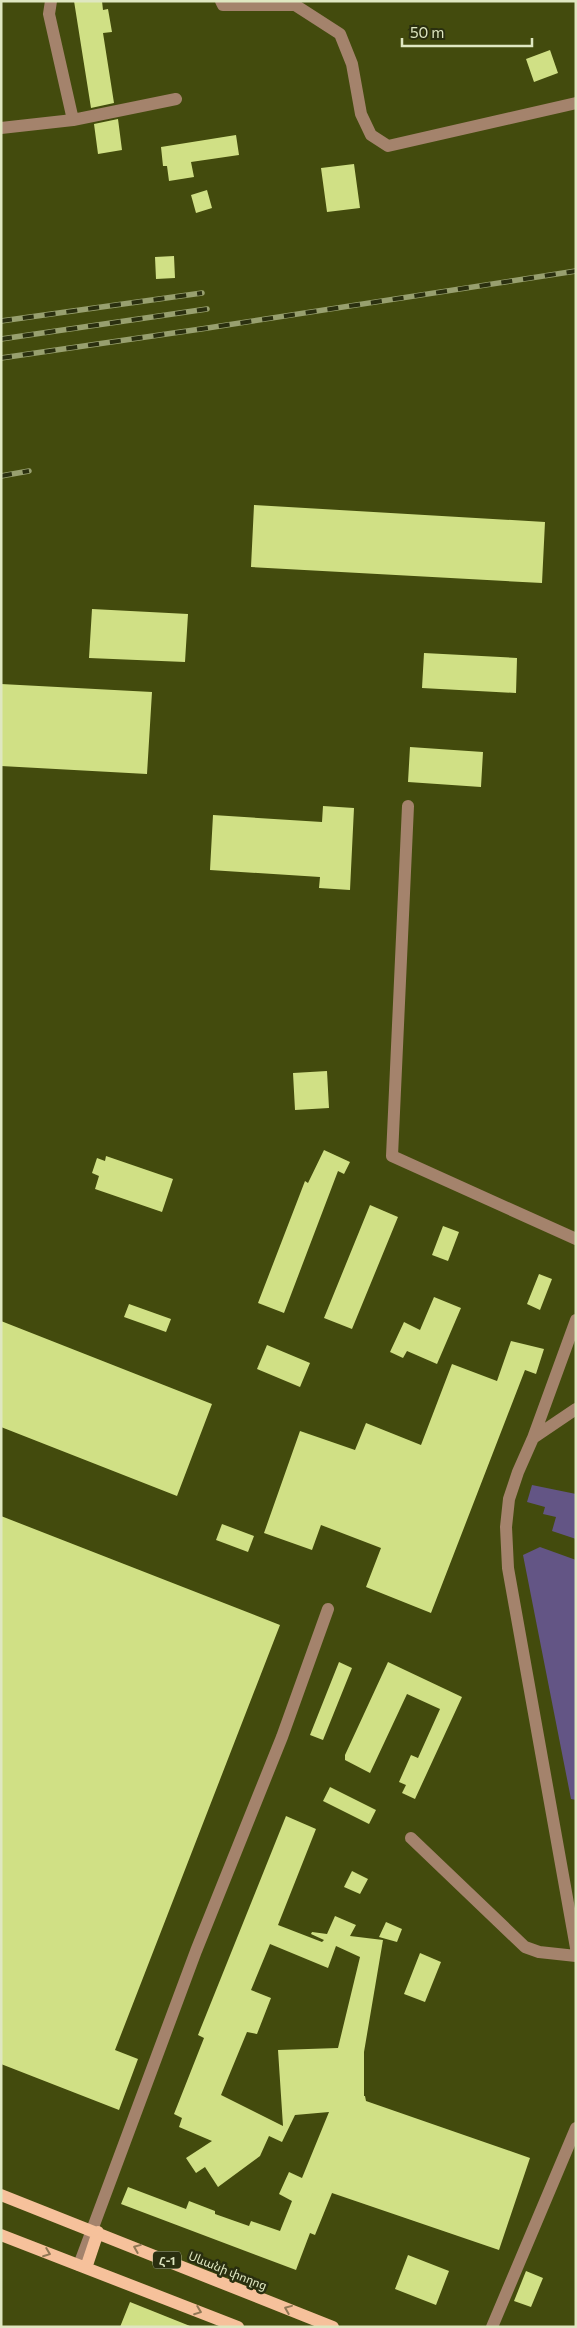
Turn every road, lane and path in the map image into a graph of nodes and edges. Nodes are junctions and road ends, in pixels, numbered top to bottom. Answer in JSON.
{"nodes":[{"id":1,"x":51,"y":1,"type":"edge"},
{"id":2,"x":221,"y":1,"type":"edge"},
{"id":3,"x":176,"y":99,"type":"dead end"},
{"id":4,"x":576,"y":103,"type":"edge"},
{"id":5,"x":73,"y":120,"type":"junction"},
{"id":6,"x":1,"y":128,"type":"edge"},
{"id":7,"x":408,"y":806,"type":"dead end"},
{"id":8,"x":576,"y":1238,"type":"edge"},
{"id":9,"x":576,"y":1320,"type":"edge"},
{"id":10,"x":576,"y":1409,"type":"edge"},
{"id":11,"x":533,"y":1438,"type":"junction"},
{"id":12,"x":328,"y":1609,"type":"dead end"},
{"id":13,"x":411,"y":1838,"type":"dead end"},
{"id":14,"x":576,"y":1948,"type":"edge"},
{"id":15,"x":576,"y":1956,"type":"edge"},
{"id":16,"x":576,"y":2128,"type":"edge"},
{"id":17,"x":1,"y":2195,"type":"edge"},
{"id":18,"x":95,"y":2231,"type":"junction"},
{"id":19,"x":1,"y":2236,"type":"edge"},
{"id":20,"x":83,"y":2266,"type":"junction"},
{"id":21,"x":238,"y":2327,"type":"edge"},
{"id":22,"x":333,"y":2327,"type":"edge"},
{"id":23,"x":492,"y":2327,"type":"edge"}],
"edges":[{"from":1,"to":5,"type":"street"},
{"from":2,"to":4,"type":"street"},
{"from":3,"to":5,"type":"street"},
{"from":5,"to":6,"type":"street"},
{"from":7,"to":8,"type":"street"},
{"from":9,"to":11,"type":"street"},
{"from":10,"to":11,"type":"street"},
{"from":11,"to":14,"type":"street"},
{"from":12,"to":18,"type":"street"},
{"from":13,"to":15,"type":"street"},
{"from":16,"to":23,"type":"street"},
{"from":17,"to":18,"type":"main road","name":"Սևանի փողոց","number":"Հ-1"},
{"from":18,"to":20,"type":"street"},
{"from":22,"to":18,"type":"main road","name":"Սևանի փողոց","number":"Հ-1","one_way":true},
{"from":19,"to":20,"type":"main road","one_way":true},
{"from":20,"to":21,"type":"main road","one_way":true}]}
